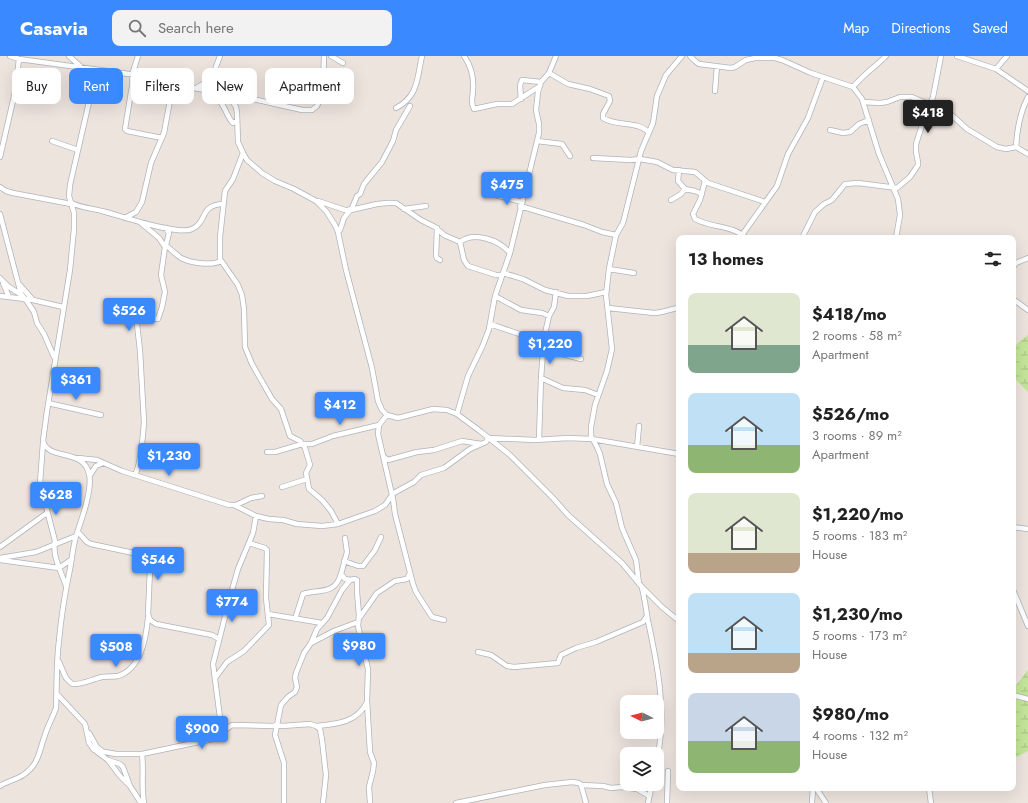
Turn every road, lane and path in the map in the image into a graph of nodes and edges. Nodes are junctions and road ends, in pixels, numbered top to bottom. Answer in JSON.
{"nodes":[{"id":1,"x":10,"y":56,"type":"edge"},
{"id":2,"x":36,"y":56,"type":"edge"},
{"id":3,"x":69,"y":56,"type":"edge"},
{"id":4,"x":138,"y":56,"type":"edge"},
{"id":5,"x":220,"y":56,"type":"edge"},
{"id":6,"x":324,"y":56,"type":"edge"},
{"id":7,"x":331,"y":56,"type":"edge"},
{"id":8,"x":422,"y":56,"type":"edge"},
{"id":9,"x":464,"y":56,"type":"edge"},
{"id":10,"x":556,"y":56,"type":"edge"},
{"id":11,"x":682,"y":56,"type":"edge"},
{"id":12,"x":690,"y":56,"type":"edge"},
{"id":13,"x":886,"y":56,"type":"edge"},
{"id":14,"x":941,"y":56,"type":"edge"},
{"id":15,"x":957,"y":56,"type":"edge"},
{"id":16,"x":1007,"y":56,"type":"edge"},
{"id":17,"x":19,"y":59,"type":"junction"},
{"id":18,"x":32,"y":60,"type":"junction"},
{"id":19,"x":343,"y":63,"type":"dead end"},
{"id":20,"x":717,"y":66,"type":"junction"},
{"id":21,"x":81,"y":67,"type":"junction"},
{"id":22,"x":85,"y":68,"type":"edge"},
{"id":23,"x":134,"y":68,"type":"edge"},
{"id":24,"x":216,"y":68,"type":"edge"},
{"id":25,"x":996,"y":69,"type":"junction"},
{"id":26,"x":549,"y":73,"type":"junction"},
{"id":27,"x":823,"y":77,"type":"junction"},
{"id":28,"x":131,"y":82,"type":"edge"},
{"id":29,"x":202,"y":84,"type":"edge"},
{"id":30,"x":540,"y":84,"type":"junction"},
{"id":31,"x":853,"y":87,"type":"junction"},
{"id":32,"x":195,"y":88,"type":"joint"},
{"id":33,"x":202,"y":89,"type":"edge"},
{"id":34,"x":715,"y":91,"type":"dead end"},
{"id":35,"x":1028,"y":91,"type":"edge"},
{"id":36,"x":1028,"y":97,"type":"edge"},
{"id":37,"x":520,"y":98,"type":"junction"},
{"id":38,"x":257,"y":100,"type":"edge"},
{"id":39,"x":863,"y":102,"type":"junction"},
{"id":40,"x":89,"y":104,"type":"edge"},
{"id":41,"x":169,"y":104,"type":"edge"},
{"id":42,"x":222,"y":104,"type":"edge"},
{"id":43,"x":234,"y":104,"type":"edge"},
{"id":44,"x":930,"y":105,"type":"junction"},
{"id":45,"x":410,"y":106,"type":"dead end"},
{"id":46,"x":396,"y":108,"type":"dead end"},
{"id":47,"x":1023,"y":110,"type":"junction"},
{"id":48,"x":1028,"y":112,"type":"edge"},
{"id":49,"x":869,"y":120,"type":"junction"},
{"id":50,"x":237,"y":121,"type":"junction"},
{"id":51,"x":830,"y":130,"type":"dead end"},
{"id":52,"x":649,"y":133,"type":"junction"},
{"id":53,"x":162,"y":138,"type":"junction"},
{"id":54,"x":52,"y":141,"type":"dead end"},
{"id":55,"x":537,"y":141,"type":"junction"},
{"id":56,"x":1016,"y":147,"type":"junction"},
{"id":57,"x":78,"y":150,"type":"junction"},
{"id":58,"x":243,"y":153,"type":"junction"},
{"id":59,"x":1028,"y":154,"type":"edge"},
{"id":60,"x":0,"y":156,"type":"edge"},
{"id":61,"x":570,"y":156,"type":"dead end"},
{"id":62,"x":593,"y":158,"type":"dead end"},
{"id":63,"x":640,"y":159,"type":"junction"},
{"id":64,"x":679,"y":170,"type":"junction"},
{"id":65,"x":705,"y":181,"type":"junction"},
{"id":66,"x":0,"y":187,"type":"edge"},
{"id":67,"x":895,"y":188,"type":"junction"},
{"id":68,"x":685,"y":189,"type":"junction"},
{"id":69,"x":702,"y":194,"type":"junction"},
{"id":70,"x":495,"y":195,"type":"dead end"},
{"id":71,"x":671,"y":200,"type":"dead end"},
{"id":72,"x":316,"y":201,"type":"junction"},
{"id":73,"x":765,"y":202,"type":"junction"},
{"id":74,"x":71,"y":203,"type":"junction"},
{"id":75,"x":223,"y":204,"type":"junction"},
{"id":76,"x":521,"y":204,"type":"junction"},
{"id":77,"x":426,"y":206,"type":"dead end"},
{"id":78,"x":351,"y":209,"type":"junction"},
{"id":79,"x":404,"y":209,"type":"junction"},
{"id":80,"x":0,"y":214,"type":"edge"},
{"id":81,"x":125,"y":218,"type":"junction"},
{"id":82,"x":141,"y":223,"type":"junction"},
{"id":83,"x":165,"y":228,"type":"junction"},
{"id":84,"x":437,"y":228,"type":"junction"},
{"id":85,"x":338,"y":232,"type":"junction"},
{"id":86,"x":616,"y":235,"type":"junction"},
{"id":87,"x":742,"y":235,"type":"edge"},
{"id":88,"x":745,"y":235,"type":"edge"},
{"id":89,"x":804,"y":235,"type":"edge"},
{"id":90,"x":896,"y":235,"type":"edge"},
{"id":91,"x":460,"y":242,"type":"junction"},
{"id":92,"x":165,"y":244,"type":"junction"},
{"id":93,"x":510,"y":253,"type":"junction"},
{"id":94,"x":1028,"y":258,"type":"edge"},
{"id":95,"x":221,"y":260,"type":"junction"},
{"id":96,"x":440,"y":260,"type":"dead end"},
{"id":97,"x":1016,"y":263,"type":"edge"},
{"id":98,"x":609,"y":269,"type":"junction"},
{"id":99,"x":634,"y":273,"type":"dead end"},
{"id":100,"x":503,"y":274,"type":"junction"},
{"id":101,"x":1,"y":280,"type":"edge"},
{"id":102,"x":18,"y":283,"type":"junction"},
{"id":103,"x":556,"y":292,"type":"junction"},
{"id":104,"x":606,"y":292,"type":"junction"},
{"id":105,"x":21,"y":294,"type":"junction"},
{"id":106,"x":0,"y":296,"type":"edge"},
{"id":107,"x":495,"y":296,"type":"junction"},
{"id":108,"x":9,"y":297,"type":"junction"},
{"id":109,"x":26,"y":300,"type":"junction"},
{"id":110,"x":33,"y":300,"type":"junction"},
{"id":111,"x":1016,"y":301,"type":"edge"},
{"id":112,"x":63,"y":307,"type":"junction"},
{"id":113,"x":608,"y":308,"type":"junction"},
{"id":114,"x":676,"y":308,"type":"edge"},
{"id":115,"x":1028,"y":310,"type":"edge"},
{"id":116,"x":549,"y":316,"type":"junction"},
{"id":117,"x":490,"y":324,"type":"junction"},
{"id":118,"x":543,"y":342,"type":"junction"},
{"id":119,"x":544,"y":349,"type":"junction"},
{"id":120,"x":55,"y":359,"type":"junction"},
{"id":121,"x":581,"y":359,"type":"dead end"},
{"id":122,"x":540,"y":378,"type":"junction"},
{"id":123,"x":598,"y":395,"type":"junction"},
{"id":124,"x":48,"y":403,"type":"junction"},
{"id":125,"x":101,"y":414,"type":"dead end"},
{"id":126,"x":457,"y":414,"type":"junction"},
{"id":127,"x":386,"y":416,"type":"junction"},
{"id":128,"x":379,"y":425,"type":"junction"},
{"id":129,"x":639,"y":426,"type":"dead end"},
{"id":130,"x":488,"y":438,"type":"junction"},
{"id":131,"x":592,"y":439,"type":"junction"},
{"id":132,"x":539,"y":440,"type":"junction"},
{"id":133,"x":43,"y":443,"type":"junction"},
{"id":134,"x":302,"y":444,"type":"junction"},
{"id":135,"x":482,"y":444,"type":"junction"},
{"id":136,"x":636,"y":447,"type":"junction"},
{"id":137,"x":267,"y":452,"type":"dead end"},
{"id":138,"x":676,"y":453,"type":"edge"},
{"id":139,"x":384,"y":457,"type":"junction"},
{"id":140,"x":76,"y":458,"type":"junction"},
{"id":141,"x":103,"y":463,"type":"junction"},
{"id":142,"x":135,"y":475,"type":"junction"},
{"id":143,"x":90,"y":476,"type":"junction"},
{"id":144,"x":307,"y":479,"type":"junction"},
{"id":145,"x":282,"y":488,"type":"dead end"},
{"id":146,"x":392,"y":495,"type":"junction"},
{"id":147,"x":262,"y":496,"type":"dead end"},
{"id":148,"x":234,"y":505,"type":"junction"},
{"id":149,"x":47,"y":513,"type":"junction"},
{"id":150,"x":256,"y":516,"type":"junction"},
{"id":151,"x":338,"y":524,"type":"junction"},
{"id":152,"x":1016,"y":527,"type":"edge"},
{"id":153,"x":1028,"y":529,"type":"edge"},
{"id":154,"x":77,"y":534,"type":"junction"},
{"id":155,"x":381,"y":537,"type":"dead end"},
{"id":156,"x":345,"y":538,"type":"dead end"},
{"id":157,"x":249,"y":543,"type":"junction"},
{"id":158,"x":54,"y":545,"type":"junction"},
{"id":159,"x":0,"y":547,"type":"edge"},
{"id":160,"x":72,"y":558,"type":"junction"},
{"id":161,"x":0,"y":559,"type":"edge"},
{"id":162,"x":344,"y":561,"type":"junction"},
{"id":163,"x":59,"y":568,"type":"junction"},
{"id":164,"x":410,"y":572,"type":"junction"},
{"id":165,"x":342,"y":576,"type":"junction"},
{"id":166,"x":350,"y":580,"type":"junction"},
{"id":167,"x":641,"y":585,"type":"junction"},
{"id":168,"x":66,"y":588,"type":"junction"},
{"id":169,"x":342,"y":590,"type":"junction"},
{"id":170,"x":1016,"y":597,"type":"edge"},
{"id":171,"x":148,"y":614,"type":"junction"},
{"id":172,"x":268,"y":614,"type":"junction"},
{"id":173,"x":647,"y":616,"type":"junction"},
{"id":174,"x":295,"y":619,"type":"junction"},
{"id":175,"x":676,"y":619,"type":"edge"},
{"id":176,"x":359,"y":620,"type":"junction"},
{"id":177,"x":444,"y":620,"type":"dead end"},
{"id":178,"x":322,"y":623,"type":"junction"},
{"id":179,"x":1028,"y":626,"type":"edge"},
{"id":180,"x":219,"y":639,"type":"junction"},
{"id":181,"x":311,"y":643,"type":"junction"},
{"id":182,"x":478,"y":652,"type":"dead end"},
{"id":183,"x":58,"y":661,"type":"junction"},
{"id":184,"x":215,"y":678,"type":"junction"},
{"id":185,"x":57,"y":694,"type":"junction"},
{"id":186,"x":1016,"y":696,"type":"edge"},
{"id":187,"x":1028,"y":699,"type":"edge"},
{"id":188,"x":368,"y":701,"type":"junction"},
{"id":189,"x":84,"y":724,"type":"junction"},
{"id":190,"x":276,"y":725,"type":"junction"},
{"id":191,"x":316,"y":726,"type":"junction"},
{"id":192,"x":222,"y":733,"type":"junction"},
{"id":193,"x":659,"y":747,"type":"edge"},
{"id":194,"x":96,"y":751,"type":"junction"},
{"id":195,"x":103,"y":752,"type":"junction"},
{"id":196,"x":150,"y":752,"type":"junction"},
{"id":197,"x":142,"y":754,"type":"junction"},
{"id":198,"x":108,"y":760,"type":"junction"},
{"id":199,"x":143,"y":762,"type":"junction"},
{"id":200,"x":668,"y":771,"type":"dead end"},
{"id":201,"x":581,"y":785,"type":"junction"},
{"id":202,"x":0,"y":786,"type":"edge"},
{"id":203,"x":130,"y":786,"type":"junction"},
{"id":204,"x":650,"y":791,"type":"edge"},
{"id":205,"x":814,"y":791,"type":"edge"},
{"id":206,"x":817,"y":791,"type":"edge"},
{"id":207,"x":929,"y":791,"type":"edge"},
{"id":208,"x":649,"y":796,"type":"junction"},
{"id":209,"x":141,"y":803,"type":"edge"},
{"id":210,"x":144,"y":803,"type":"edge"},
{"id":211,"x":284,"y":803,"type":"edge"},
{"id":212,"x":323,"y":803,"type":"edge"},
{"id":213,"x":370,"y":803,"type":"edge"},
{"id":214,"x":456,"y":803,"type":"edge"},
{"id":215,"x":586,"y":803,"type":"edge"},
{"id":216,"x":648,"y":803,"type":"edge"},
{"id":217,"x":667,"y":803,"type":"edge"},
{"id":218,"x":812,"y":803,"type":"edge"},
{"id":219,"x":826,"y":803,"type":"edge"},
{"id":220,"x":931,"y":803,"type":"edge"}],
"edges":[{"from":1,"to":17,"type":"street"},
{"from":2,"to":18,"type":"street"},
{"from":3,"to":21,"type":"street"},
{"from":4,"to":23,"type":"street"},
{"from":5,"to":24,"type":"street"},
{"from":6,"to":38,"type":"street"},
{"from":7,"to":19,"type":"street"},
{"from":8,"to":46,"type":"street"},
{"from":9,"to":37,"type":"street"},
{"from":10,"to":26,"type":"street"},
{"from":11,"to":52,"type":"street"},
{"from":12,"to":20,"type":"street"},
{"from":13,"to":31,"type":"street"},
{"from":14,"to":44,"type":"street"},
{"from":15,"to":25,"type":"street"},
{"from":16,"to":25,"type":"street"},
{"from":17,"to":18,"type":"street"},
{"from":17,"to":60,"type":"street"},
{"from":18,"to":21,"type":"street"},
{"from":20,"to":27,"type":"street"},
{"from":20,"to":34,"type":"street"},
{"from":21,"to":22,"type":"street"},
{"from":25,"to":35,"type":"street"},
{"from":26,"to":30,"type":"street"},
{"from":26,"to":52,"type":"street"},
{"from":27,"to":31,"type":"street"},
{"from":27,"to":73,"type":"street"},
{"from":28,"to":53,"type":"street"},
{"from":29,"to":32,"type":"street"},
{"from":30,"to":37,"type":"street"},
{"from":30,"to":37,"type":"street"},
{"from":30,"to":55,"type":"street"},
{"from":31,"to":39,"type":"street"},
{"from":32,"to":33,"type":"street"},
{"from":36,"to":47,"type":"street"},
{"from":39,"to":44,"type":"street"},
{"from":39,"to":49,"type":"street"},
{"from":40,"to":57,"type":"street"},
{"from":41,"to":53,"type":"street"},
{"from":42,"to":50,"type":"street"},
{"from":43,"to":50,"type":"street"},
{"from":44,"to":56,"type":"street"},
{"from":44,"to":67,"type":"street"},
{"from":45,"to":78,"type":"street"},
{"from":47,"to":48,"type":"street"},
{"from":47,"to":56,"type":"street"},
{"from":49,"to":51,"type":"street"},
{"from":49,"to":67,"type":"street"},
{"from":50,"to":58,"type":"street"},
{"from":52,"to":63,"type":"street"},
{"from":53,"to":81,"type":"street"},
{"from":54,"to":57,"type":"street"},
{"from":55,"to":61,"type":"street"},
{"from":55,"to":76,"type":"street"},
{"from":56,"to":59,"type":"street"},
{"from":57,"to":74,"type":"street"},
{"from":58,"to":72,"type":"street"},
{"from":58,"to":75,"type":"street"},
{"from":62,"to":63,"type":"street"},
{"from":63,"to":64,"type":"street"},
{"from":63,"to":86,"type":"street"},
{"from":64,"to":65,"type":"street"},
{"from":64,"to":68,"type":"street"},
{"from":65,"to":69,"type":"street"},
{"from":65,"to":73,"type":"street"},
{"from":66,"to":74,"type":"street"},
{"from":67,"to":89,"type":"street"},
{"from":67,"to":90,"type":"street"},
{"from":68,"to":69,"type":"street"},
{"from":68,"to":71,"type":"street"},
{"from":69,"to":87,"type":"street"},
{"from":70,"to":76,"type":"street"},
{"from":72,"to":78,"type":"street"},
{"from":72,"to":85,"type":"street"},
{"from":73,"to":88,"type":"street"},
{"from":74,"to":81,"type":"street"},
{"from":74,"to":112,"type":"street"},
{"from":75,"to":83,"type":"street"},
{"from":75,"to":95,"type":"street"},
{"from":76,"to":86,"type":"street"},
{"from":76,"to":93,"type":"street"},
{"from":77,"to":79,"type":"street"},
{"from":78,"to":79,"type":"street"},
{"from":78,"to":85,"type":"street"},
{"from":79,"to":84,"type":"street"},
{"from":80,"to":102,"type":"street"},
{"from":81,"to":82,"type":"street"},
{"from":82,"to":83,"type":"street"},
{"from":82,"to":92,"type":"street"},
{"from":83,"to":92,"type":"street"},
{"from":84,"to":91,"type":"street"},
{"from":84,"to":96,"type":"street"},
{"from":85,"to":127,"type":"street"},
{"from":86,"to":98,"type":"street"},
{"from":91,"to":93,"type":"street"},
{"from":91,"to":100,"type":"street"},
{"from":92,"to":95,"type":"street"},
{"from":92,"to":142,"type":"street"},
{"from":93,"to":100,"type":"street"},
{"from":94,"to":97,"type":"street"},
{"from":95,"to":134,"type":"street"},
{"from":98,"to":99,"type":"street"},
{"from":98,"to":104,"type":"street"},
{"from":100,"to":103,"type":"street"},
{"from":100,"to":107,"type":"street"},
{"from":101,"to":105,"type":"street"},
{"from":101,"to":108,"type":"street"},
{"from":102,"to":105,"type":"street"},
{"from":102,"to":110,"type":"street"},
{"from":103,"to":104,"type":"street"},
{"from":103,"to":116,"type":"street"},
{"from":104,"to":113,"type":"street"},
{"from":105,"to":109,"type":"street"},
{"from":106,"to":108,"type":"street"},
{"from":107,"to":116,"type":"street"},
{"from":107,"to":117,"type":"street"},
{"from":108,"to":109,"type":"street"},
{"from":109,"to":110,"type":"street"},
{"from":109,"to":120,"type":"street"},
{"from":110,"to":112,"type":"street"},
{"from":111,"to":115,"type":"street"},
{"from":112,"to":120,"type":"street"},
{"from":113,"to":114,"type":"street"},
{"from":113,"to":123,"type":"street"},
{"from":116,"to":118,"type":"street"},
{"from":117,"to":118,"type":"street"},
{"from":117,"to":126,"type":"street"},
{"from":118,"to":119,"type":"street"},
{"from":119,"to":121,"type":"street"},
{"from":119,"to":122,"type":"street"},
{"from":120,"to":124,"type":"street"},
{"from":122,"to":123,"type":"street"},
{"from":122,"to":132,"type":"street"},
{"from":123,"to":131,"type":"street"},
{"from":124,"to":125,"type":"street"},
{"from":124,"to":133,"type":"street"},
{"from":126,"to":127,"type":"street"},
{"from":126,"to":130,"type":"street"},
{"from":127,"to":128,"type":"street"},
{"from":128,"to":134,"type":"street"},
{"from":128,"to":139,"type":"street"},
{"from":129,"to":136,"type":"street"},
{"from":130,"to":132,"type":"street"},
{"from":130,"to":135,"type":"street"},
{"from":130,"to":167,"type":"street"},
{"from":131,"to":132,"type":"street"},
{"from":131,"to":136,"type":"street"},
{"from":131,"to":167,"type":"street"},
{"from":133,"to":140,"type":"street"},
{"from":133,"to":149,"type":"street"},
{"from":134,"to":137,"type":"street"},
{"from":134,"to":144,"type":"street"},
{"from":135,"to":139,"type":"street"},
{"from":135,"to":146,"type":"street"},
{"from":136,"to":138,"type":"street"},
{"from":139,"to":146,"type":"street"},
{"from":140,"to":141,"type":"street"},
{"from":140,"to":143,"type":"street"},
{"from":141,"to":142,"type":"street"},
{"from":141,"to":143,"type":"street"},
{"from":142,"to":148,"type":"street"},
{"from":143,"to":154,"type":"street"},
{"from":144,"to":145,"type":"street"},
{"from":144,"to":151,"type":"street"},
{"from":146,"to":151,"type":"street"},
{"from":146,"to":164,"type":"street"},
{"from":147,"to":148,"type":"street"},
{"from":148,"to":150,"type":"street"},
{"from":149,"to":158,"type":"street"},
{"from":149,"to":159,"type":"street"},
{"from":150,"to":151,"type":"street"},
{"from":150,"to":157,"type":"street"},
{"from":152,"to":153,"type":"street"},
{"from":154,"to":158,"type":"street"},
{"from":154,"to":160,"type":"street"},
{"from":154,"to":171,"type":"street"},
{"from":155,"to":162,"type":"street"},
{"from":156,"to":162,"type":"street"},
{"from":157,"to":172,"type":"street"},
{"from":157,"to":180,"type":"street"},
{"from":158,"to":161,"type":"street"},
{"from":158,"to":163,"type":"street"},
{"from":160,"to":163,"type":"street"},
{"from":160,"to":168,"type":"street"},
{"from":161,"to":163,"type":"street"},
{"from":162,"to":165,"type":"street"},
{"from":163,"to":168,"type":"street"},
{"from":164,"to":176,"type":"street"},
{"from":164,"to":177,"type":"street"},
{"from":165,"to":166,"type":"street"},
{"from":165,"to":169,"type":"street"},
{"from":165,"to":174,"type":"street"},
{"from":166,"to":169,"type":"street"},
{"from":166,"to":176,"type":"street"},
{"from":167,"to":173,"type":"street"},
{"from":167,"to":175,"type":"street"},
{"from":168,"to":183,"type":"street"},
{"from":169,"to":178,"type":"street"},
{"from":170,"to":179,"type":"street"},
{"from":171,"to":180,"type":"street"},
{"from":171,"to":183,"type":"street"},
{"from":172,"to":174,"type":"street"},
{"from":172,"to":184,"type":"street"},
{"from":173,"to":182,"type":"street"},
{"from":173,"to":193,"type":"street"},
{"from":174,"to":178,"type":"street"},
{"from":176,"to":181,"type":"street"},
{"from":176,"to":188,"type":"street"},
{"from":178,"to":181,"type":"street"},
{"from":180,"to":184,"type":"street"},
{"from":181,"to":190,"type":"street"},
{"from":183,"to":185,"type":"street"},
{"from":184,"to":192,"type":"street"},
{"from":185,"to":189,"type":"street"},
{"from":185,"to":202,"type":"street"},
{"from":186,"to":187,"type":"street"},
{"from":188,"to":191,"type":"street"},
{"from":188,"to":213,"type":"street"},
{"from":189,"to":194,"type":"street"},
{"from":189,"to":195,"type":"street"},
{"from":190,"to":191,"type":"street"},
{"from":190,"to":192,"type":"street"},
{"from":190,"to":211,"type":"street"},
{"from":191,"to":212,"type":"street"},
{"from":192,"to":196,"type":"street"},
{"from":194,"to":195,"type":"street"},
{"from":194,"to":198,"type":"street"},
{"from":195,"to":197,"type":"street"},
{"from":196,"to":197,"type":"street"},
{"from":196,"to":199,"type":"street"},
{"from":197,"to":199,"type":"street"},
{"from":198,"to":203,"type":"street"},
{"from":198,"to":203,"type":"street"},
{"from":199,"to":210,"type":"street"},
{"from":200,"to":217,"type":"street"},
{"from":201,"to":208,"type":"street"},
{"from":201,"to":214,"type":"street"},
{"from":201,"to":215,"type":"street"},
{"from":203,"to":209,"type":"street"},
{"from":204,"to":208,"type":"street"},
{"from":205,"to":218,"type":"street"},
{"from":206,"to":219,"type":"street"},
{"from":207,"to":220,"type":"street"},
{"from":208,"to":216,"type":"street"}]}
